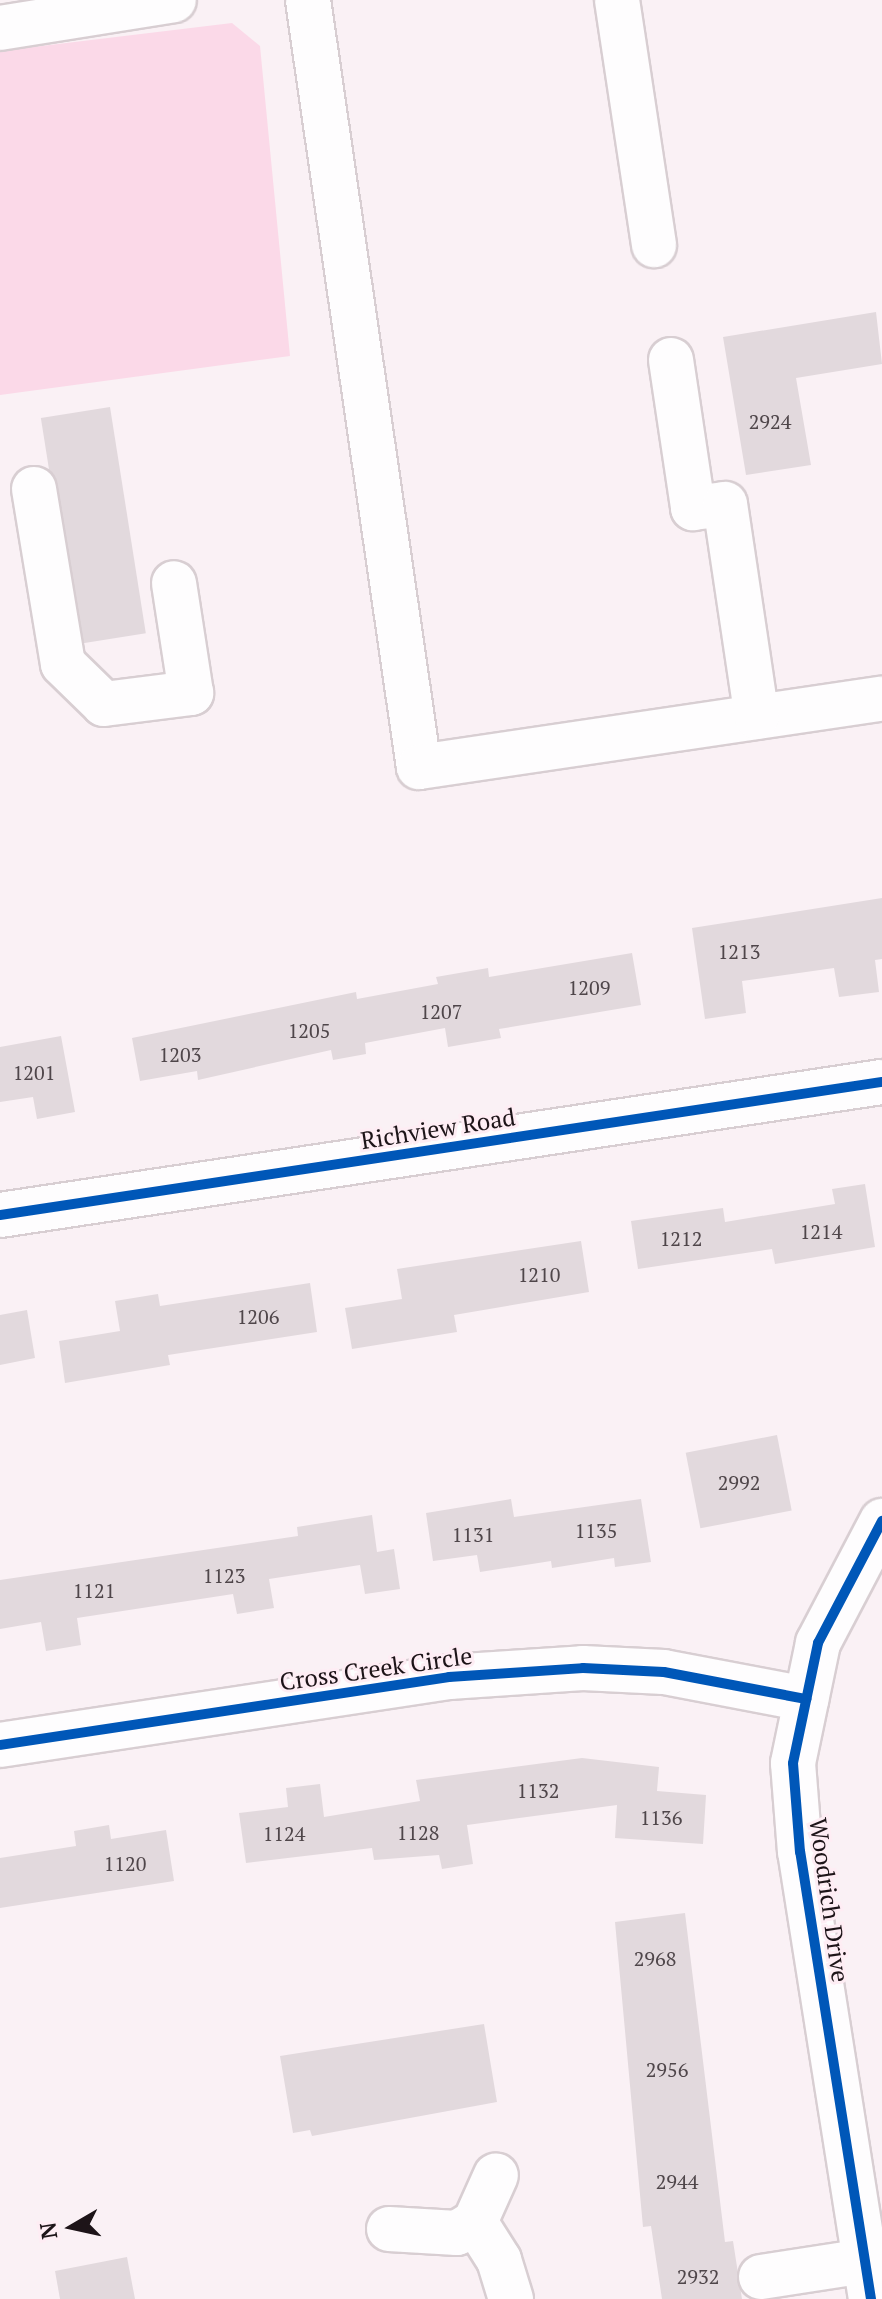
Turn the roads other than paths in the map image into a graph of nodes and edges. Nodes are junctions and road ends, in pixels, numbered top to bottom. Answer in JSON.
{"nodes":[{"id":1,"x":174,"y":0,"type":"edge"},
{"id":2,"x":308,"y":0,"type":"edge"},
{"id":3,"x":617,"y":0,"type":"edge"},
{"id":4,"x":0,"y":28,"type":"edge"},
{"id":5,"x":654,"y":245,"type":"dead end"},
{"id":6,"x":671,"y":360,"type":"dead end"},
{"id":7,"x":34,"y":489,"type":"dead end"},
{"id":8,"x":174,"y":583,"type":"dead end"},
{"id":9,"x":882,"y":699,"type":"edge"},
{"id":10,"x":757,"y":717,"type":"junction"},
{"id":11,"x":882,"y":1082,"type":"edge"},
{"id":12,"x":0,"y":1215,"type":"edge"},
{"id":13,"x":882,"y":1521,"type":"edge"},
{"id":14,"x":806,"y":1699,"type":"junction"},
{"id":15,"x":0,"y":1745,"type":"edge"},
{"id":16,"x":496,"y":2175,"type":"dead end"},
{"id":17,"x":475,"y":2222,"type":"junction"},
{"id":18,"x":389,"y":2229,"type":"dead end"},
{"id":19,"x":761,"y":2277,"type":"dead end"},
{"id":20,"x":868,"y":2280,"type":"edge"},
{"id":21,"x":511,"y":2299,"type":"edge"}],
"edges":[{"from":1,"to":4,"type":"street"},
{"from":2,"to":10,"type":"street"},
{"from":3,"to":5,"type":"street"},
{"from":6,"to":10,"type":"street"},
{"from":7,"to":8,"type":"street"},
{"from":9,"to":10,"type":"street"},
{"from":11,"to":12,"type":"street","name":"Richview Road"},
{"from":13,"to":14,"type":"street","name":"Woodrich Drive"},
{"from":14,"to":15,"type":"street","name":"Cross Creek Circle"},
{"from":14,"to":20,"type":"street","name":"Woodrich Drive"},
{"from":16,"to":17,"type":"street"},
{"from":17,"to":18,"type":"street"},
{"from":17,"to":21,"type":"street"},
{"from":19,"to":20,"type":"street"}]}
